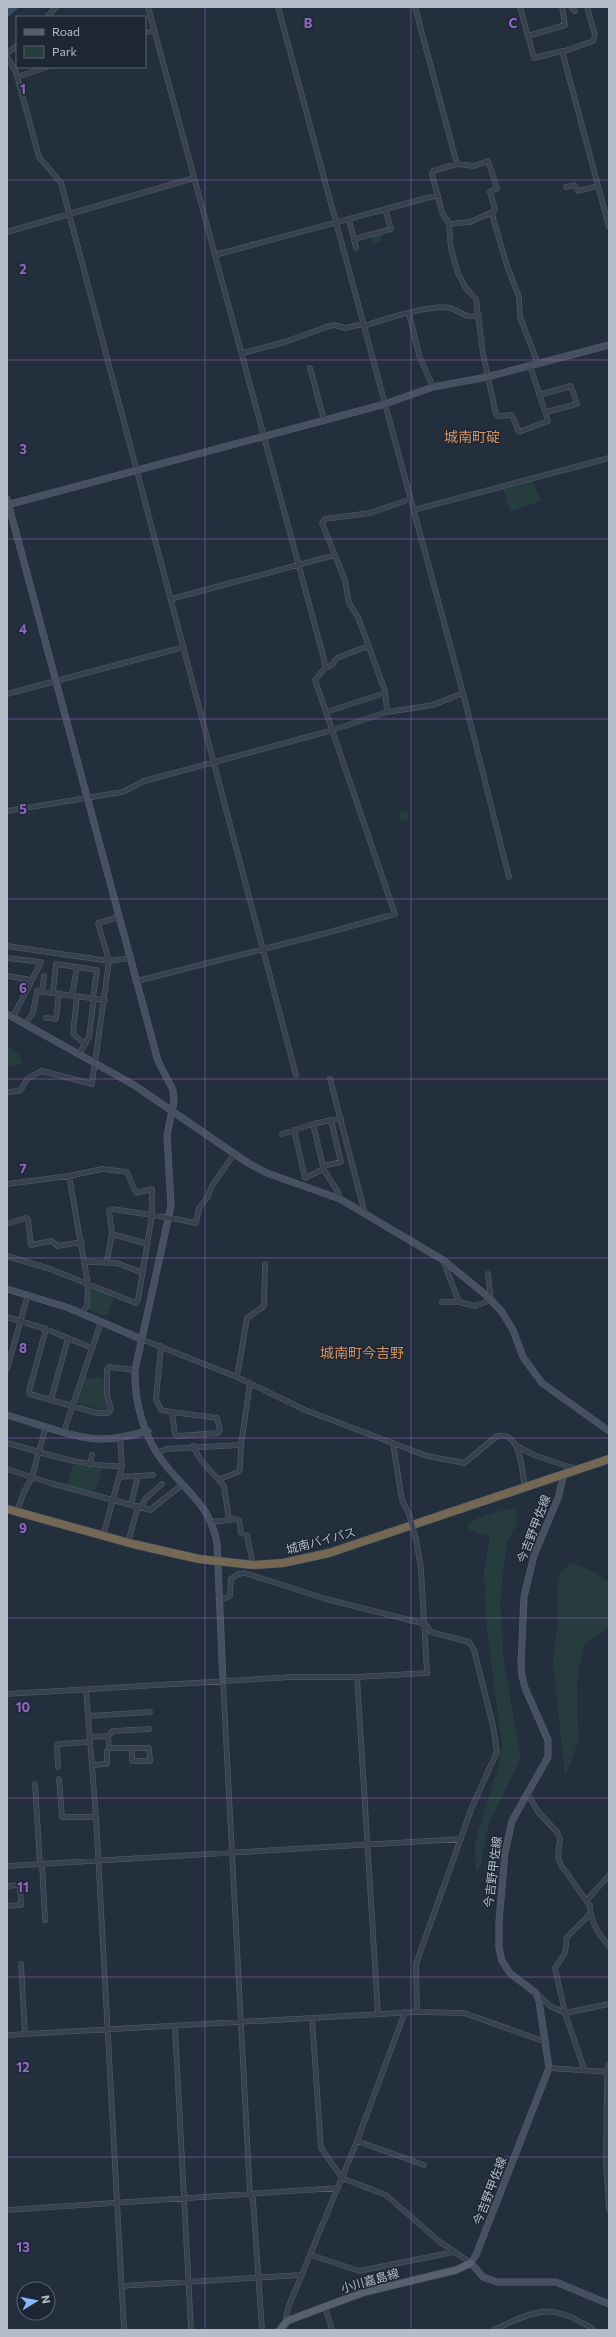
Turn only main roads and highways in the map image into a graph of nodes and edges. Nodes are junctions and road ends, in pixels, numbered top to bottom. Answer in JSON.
{"nodes":[{"id":1,"x":609,"y":1459,"type":"edge"},
{"id":2,"x":7,"y":1509,"type":"edge"},
{"id":3,"x":471,"y":2263,"type":"road end"},
{"id":4,"x":280,"y":2330,"type":"edge"}],
"edges":[{"from":1,"to":2,"type":"highway","name":"城南バイパス"},
{"from":3,"to":4,"type":"main road","name":"小川嘉島線"}]}
